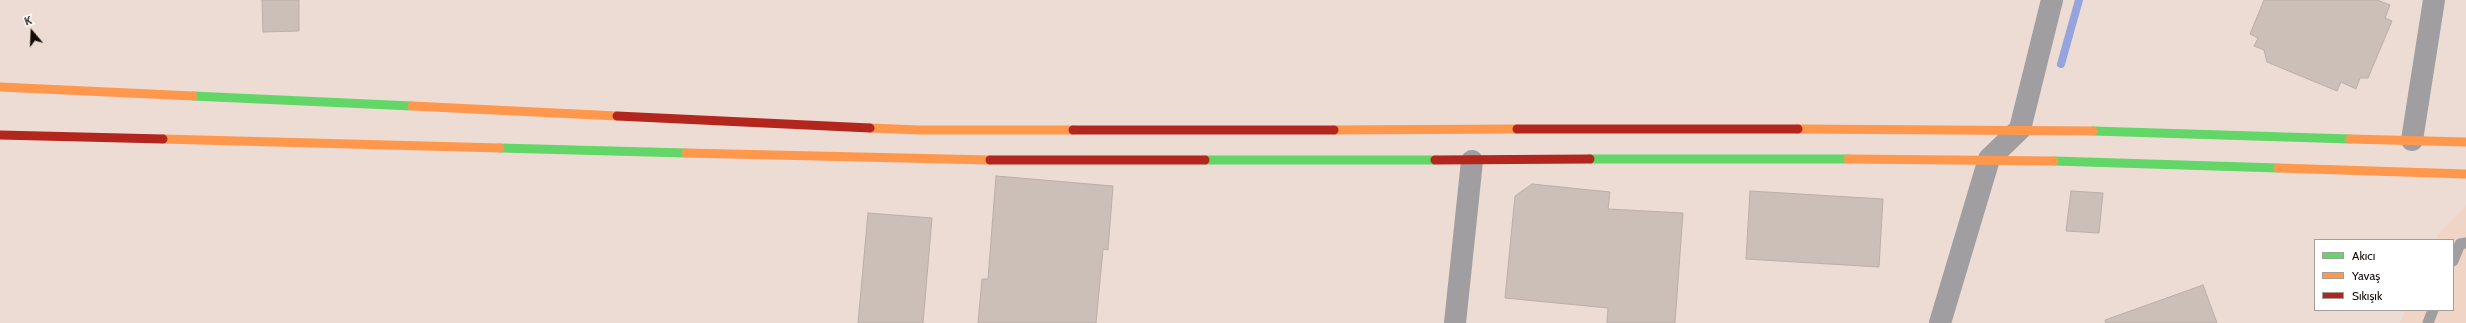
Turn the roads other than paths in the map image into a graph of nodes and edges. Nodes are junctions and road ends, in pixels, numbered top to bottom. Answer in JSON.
{"nodes":[{"id":1,"x":2052,"y":0,"type":"edge"},
{"id":2,"x":2434,"y":0,"type":"edge"},
{"id":3,"x":0,"y":87,"type":"edge"},
{"id":4,"x":2020,"y":130,"type":"junction"},
{"id":5,"x":0,"y":136,"type":"edge"},
{"id":6,"x":2412,"y":140,"type":"junction"},
{"id":7,"x":2466,"y":142,"type":"edge"},
{"id":8,"x":1989,"y":159,"type":"junction"},
{"id":9,"x":1472,"y":161,"type":"junction"},
{"id":10,"x":2466,"y":174,"type":"edge"},
{"id":11,"x":2466,"y":243,"type":"edge"},
{"id":12,"x":2454,"y":259,"type":"edge"},
{"id":13,"x":2433,"y":311,"type":"edge"},
{"id":14,"x":1455,"y":323,"type":"edge"},
{"id":15,"x":1940,"y":323,"type":"edge"},
{"id":16,"x":2428,"y":323,"type":"edge"}],
"edges":[{"from":1,"to":4,"type":"street"},
{"from":2,"to":6,"type":"street"},
{"from":3,"to":4,"type":"main road"},
{"from":4,"to":6,"type":"main road"},
{"from":4,"to":8,"type":"street"},
{"from":5,"to":9,"type":"main road"},
{"from":6,"to":7,"type":"main road"},
{"from":8,"to":9,"type":"main road"},
{"from":8,"to":10,"type":"main road"},
{"from":8,"to":15,"type":"street"},
{"from":9,"to":14,"type":"street"},
{"from":11,"to":12,"type":"lane"},
{"from":13,"to":16,"type":"lane"}]}
